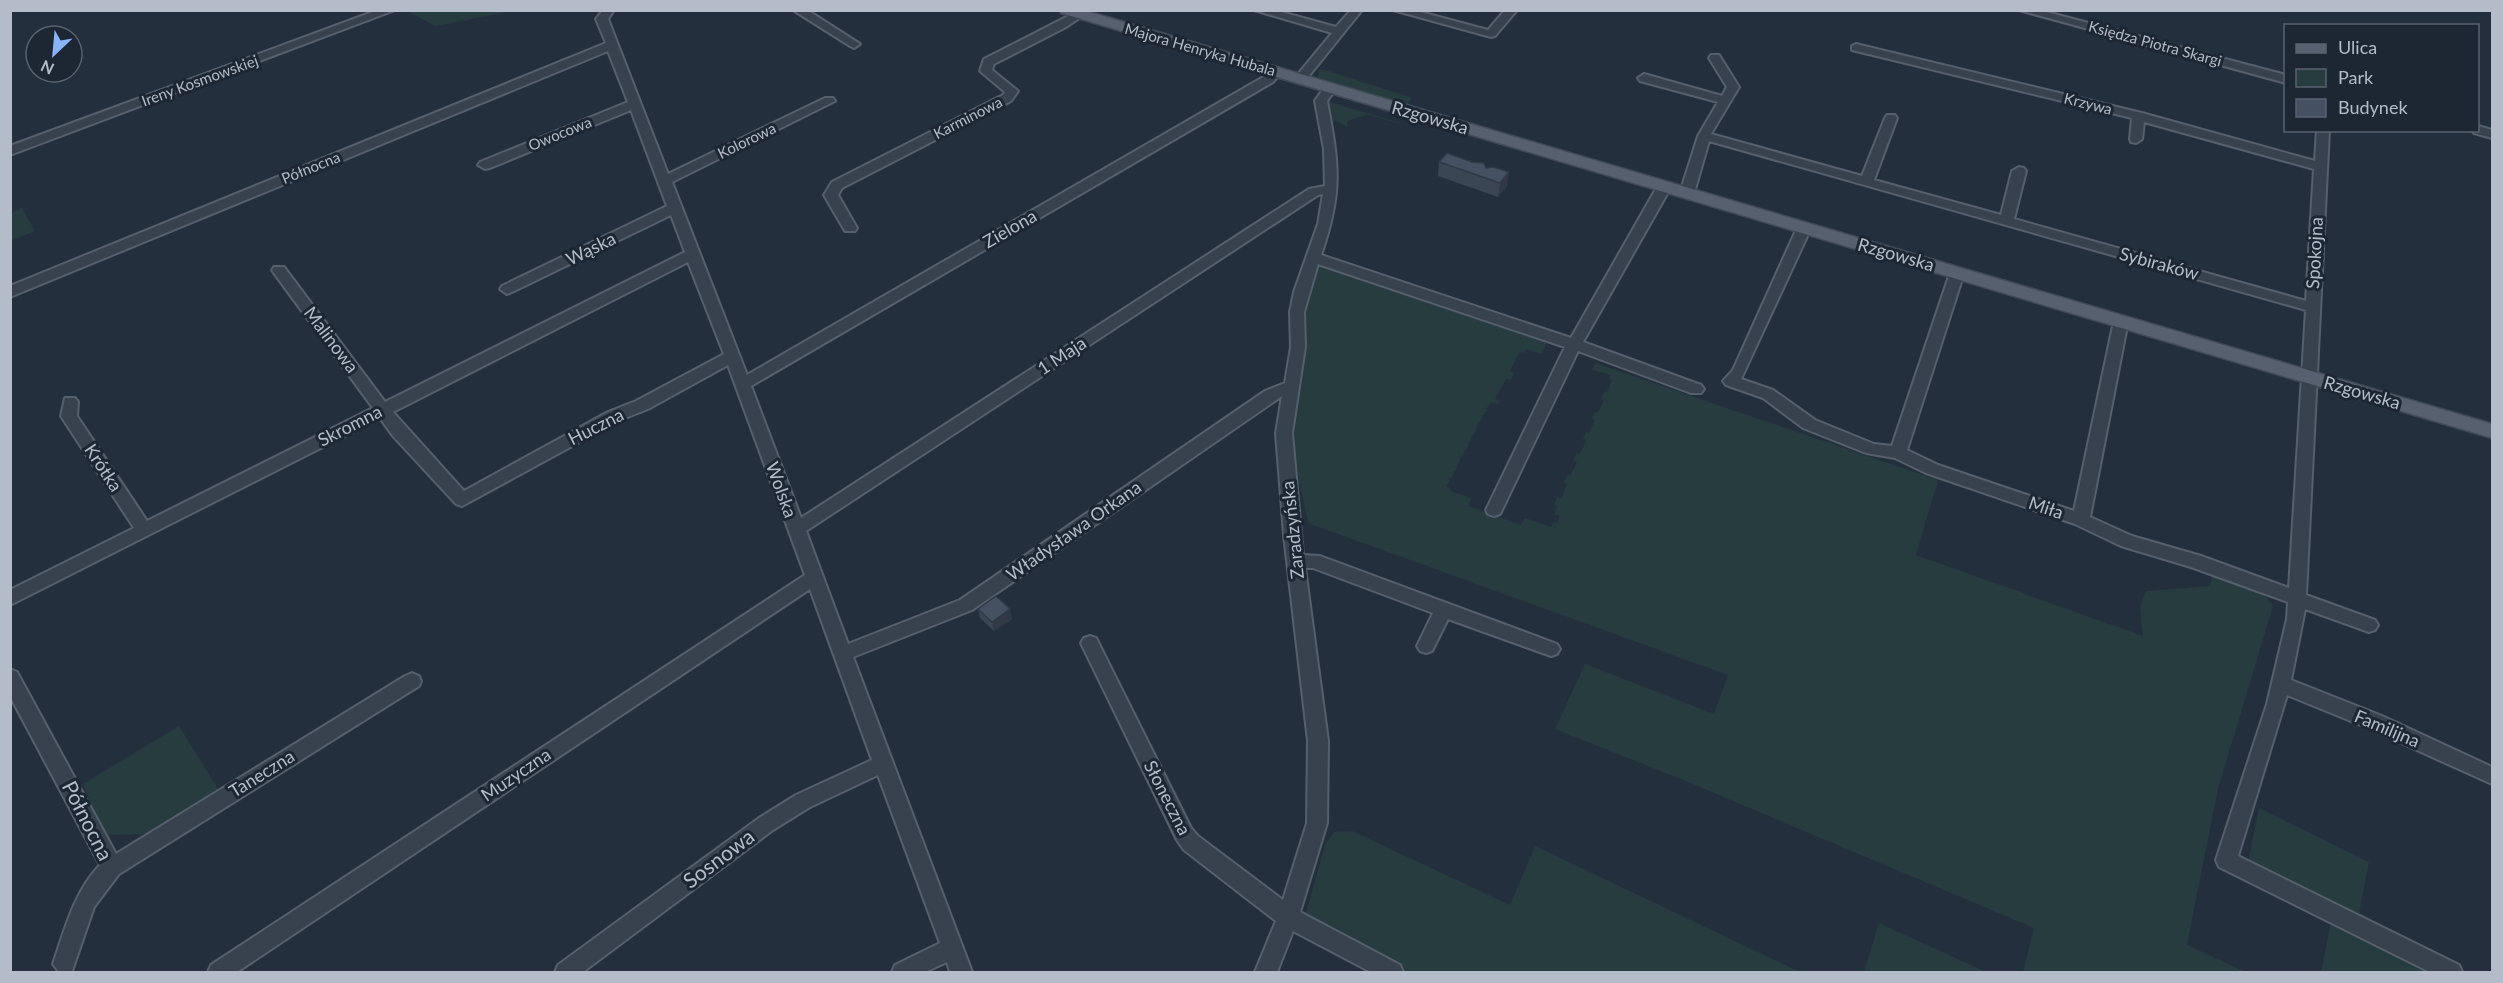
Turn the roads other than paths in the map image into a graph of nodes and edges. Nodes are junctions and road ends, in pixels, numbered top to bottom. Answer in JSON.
{"nodes":[{"id":1,"x":390,"y":10,"type":"edge"},
{"id":2,"x":798,"y":10,"type":"edge"},
{"id":3,"x":1259,"y":10,"type":"edge"},
{"id":4,"x":1357,"y":10,"type":"edge"},
{"id":5,"x":1398,"y":10,"type":"edge"},
{"id":6,"x":1512,"y":10,"type":"edge"},
{"id":7,"x":2024,"y":10,"type":"edge"},
{"id":8,"x":604,"y":11,"type":"edge"},
{"id":9,"x":1072,"y":12,"type":"edge"},
{"id":10,"x":1340,"y":32,"type":"junction"},
{"id":11,"x":854,"y":44,"type":"dead end"},
{"id":12,"x":612,"y":45,"type":"junction"},
{"id":13,"x":1856,"y":48,"type":"dead end"},
{"id":14,"x":1715,"y":58,"type":"dead end"},
{"id":15,"x":1276,"y":72,"type":"junction"},
{"id":16,"x":1644,"y":78,"type":"dead end"},
{"id":17,"x":2284,"y":78,"type":"edge"},
{"id":18,"x":1300,"y":79,"type":"junction"},
{"id":19,"x":1330,"y":88,"type":"junction"},
{"id":20,"x":1724,"y":100,"type":"junction"},
{"id":21,"x":829,"y":101,"type":"dead end"},
{"id":22,"x":634,"y":104,"type":"junction"},
{"id":23,"x":2138,"y":116,"type":"junction"},
{"id":24,"x":1892,"y":118,"type":"dead end"},
{"id":25,"x":2323,"y":132,"type":"edge"},
{"id":26,"x":1704,"y":136,"type":"junction"},
{"id":27,"x":2136,"y":139,"type":"dead end"},
{"id":28,"x":10,"y":151,"type":"edge"},
{"id":29,"x":485,"y":165,"type":"dead end"},
{"id":30,"x":2320,"y":167,"type":"junction"},
{"id":31,"x":2019,"y":171,"type":"dead end"},
{"id":32,"x":664,"y":181,"type":"junction"},
{"id":33,"x":1866,"y":182,"type":"junction"},
{"id":34,"x":1664,"y":187,"type":"junction"},
{"id":35,"x":1331,"y":189,"type":"junction"},
{"id":36,"x":1687,"y":194,"type":"junction"},
{"id":37,"x":674,"y":208,"type":"junction"},
{"id":38,"x":2006,"y":222,"type":"junction"},
{"id":39,"x":850,"y":228,"type":"dead end"},
{"id":40,"x":1804,"y":228,"type":"junction"},
{"id":41,"x":691,"y":255,"type":"junction"},
{"id":42,"x":1312,"y":257,"type":"junction"},
{"id":43,"x":279,"y":270,"type":"dead end"},
{"id":44,"x":1957,"y":273,"type":"junction"},
{"id":45,"x":507,"y":289,"type":"dead end"},
{"id":46,"x":10,"y":292,"type":"edge"},
{"id":47,"x":2312,"y":307,"type":"junction"},
{"id":48,"x":2121,"y":321,"type":"junction"},
{"id":49,"x":1574,"y":345,"type":"junction"},
{"id":50,"x":731,"y":357,"type":"junction"},
{"id":51,"x":2308,"y":376,"type":"junction"},
{"id":52,"x":742,"y":384,"type":"junction"},
{"id":53,"x":1293,"y":385,"type":"junction"},
{"id":54,"x":1696,"y":389,"type":"dead end"},
{"id":55,"x":70,"y":402,"type":"dead end"},
{"id":56,"x":383,"y":409,"type":"junction"},
{"id":57,"x":2493,"y":431,"type":"edge"},
{"id":58,"x":1898,"y":453,"type":"junction"},
{"id":59,"x":462,"y":500,"type":"joint"},
{"id":60,"x":1494,"y":510,"type":"dead end"},
{"id":61,"x":2081,"y":520,"type":"junction"},
{"id":62,"x":795,"y":530,"type":"junction"},
{"id":63,"x":145,"y":531,"type":"junction"},
{"id":64,"x":1295,"y":562,"type":"junction"},
{"id":65,"x":814,"y":578,"type":"junction"},
{"id":66,"x":10,"y":598,"type":"edge"},
{"id":67,"x":2296,"y":599,"type":"junction"},
{"id":68,"x":1444,"y":610,"type":"junction"},
{"id":69,"x":2369,"y":625,"type":"dead end"},
{"id":70,"x":1090,"y":643,"type":"dead end"},
{"id":71,"x":1426,"y":646,"type":"dead end"},
{"id":72,"x":1551,"y":649,"type":"dead end"},
{"id":73,"x":842,"y":654,"type":"junction"},
{"id":74,"x":10,"y":678,"type":"edge"},
{"id":75,"x":412,"y":681,"type":"dead end"},
{"id":76,"x":2281,"y":684,"type":"junction"},
{"id":77,"x":883,"y":764,"type":"junction"},
{"id":78,"x":2493,"y":776,"type":"edge"},
{"id":79,"x":112,"y":867,"type":"junction"},
{"id":80,"x":1288,"y":917,"type":"junction"},
{"id":81,"x":952,"y":948,"type":"junction"},
{"id":82,"x":64,"y":964,"type":"dead end"},
{"id":83,"x":219,"y":972,"type":"edge"},
{"id":84,"x":566,"y":972,"type":"edge"},
{"id":85,"x":903,"y":972,"type":"edge"},
{"id":86,"x":961,"y":972,"type":"edge"},
{"id":87,"x":1266,"y":972,"type":"edge"},
{"id":88,"x":1392,"y":972,"type":"edge"},
{"id":89,"x":2451,"y":972,"type":"edge"}],
"edges":[{"from":1,"to":28,"type":"street","name":"Ireny Kosmowskiej"},
{"from":2,"to":11,"type":"street"},
{"from":3,"to":10,"type":"street"},
{"from":4,"to":10,"type":"street"},
{"from":5,"to":6,"type":"street"},
{"from":7,"to":17,"type":"street","name":"Księdza Piotra Skargi"},
{"from":8,"to":12,"type":"street","name":"Wolska"},
{"from":9,"to":15,"type":"main road","name":"Majora Henryka Hubala"},
{"from":9,"to":39,"type":"street","name":"Karminowa"},
{"from":10,"to":18,"type":"street"},
{"from":12,"to":22,"type":"street","name":"Wolska"},
{"from":12,"to":46,"type":"street","name":"Północna"},
{"from":13,"to":23,"type":"street","name":"Krzywa"},
{"from":14,"to":20,"type":"street"},
{"from":15,"to":18,"type":"main road","name":"Majora Henryka Hubala"},
{"from":15,"to":52,"type":"street","name":"Zielona"},
{"from":16,"to":20,"type":"street"},
{"from":18,"to":19,"type":"main road","name":"Rzgowska"},
{"from":19,"to":34,"type":"main road","name":"Rzgowska"},
{"from":19,"to":35,"type":"street","name":"Zaradzyńska"},
{"from":20,"to":26,"type":"street"},
{"from":21,"to":32,"type":"street","name":"Kolorowa"},
{"from":22,"to":29,"type":"street","name":"Owocowa"},
{"from":22,"to":32,"type":"street","name":"Wolska"},
{"from":23,"to":27,"type":"street"},
{"from":23,"to":30,"type":"street","name":"Krzywa"},
{"from":24,"to":33,"type":"street"},
{"from":25,"to":30,"type":"street","name":"Spokojna"},
{"from":26,"to":33,"type":"street","name":"Sybiraków"},
{"from":26,"to":36,"type":"street"},
{"from":30,"to":47,"type":"street","name":"Spokojna"},
{"from":31,"to":38,"type":"street"},
{"from":32,"to":37,"type":"street","name":"Wolska"},
{"from":33,"to":38,"type":"street","name":"Sybiraków"},
{"from":34,"to":36,"type":"main road","name":"Rzgowska"},
{"from":34,"to":49,"type":"street"},
{"from":35,"to":42,"type":"street","name":"Zaradzyńska"},
{"from":35,"to":62,"type":"street","name":"1 Maja"},
{"from":36,"to":40,"type":"main road","name":"Rzgowska"},
{"from":37,"to":41,"type":"street","name":"Wolska"},
{"from":37,"to":45,"type":"street","name":"Wąska"},
{"from":38,"to":47,"type":"street","name":"Sybiraków"},
{"from":40,"to":44,"type":"main road","name":"Rzgowska"},
{"from":40,"to":58,"type":"street","name":"Miła"},
{"from":41,"to":50,"type":"street","name":"Wolska"},
{"from":41,"to":56,"type":"street","name":"Skromna"},
{"from":42,"to":49,"type":"street"},
{"from":42,"to":53,"type":"street","name":"Zaradzyńska"},
{"from":43,"to":56,"type":"street","name":"Malinowa"},
{"from":44,"to":48,"type":"main road","name":"Rzgowska"},
{"from":44,"to":58,"type":"street"},
{"from":47,"to":51,"type":"street","name":"Spokojna"},
{"from":48,"to":51,"type":"main road","name":"Rzgowska"},
{"from":48,"to":61,"type":"street"},
{"from":49,"to":54,"type":"street"},
{"from":49,"to":60,"type":"street"},
{"from":50,"to":52,"type":"street","name":"Wolska"},
{"from":50,"to":59,"type":"street","name":"Huczna"},
{"from":51,"to":57,"type":"main road","name":"Rzgowska"},
{"from":51,"to":67,"type":"street","name":"Spokojna"},
{"from":52,"to":62,"type":"street","name":"Wolska"},
{"from":53,"to":64,"type":"street","name":"Zaradzyńska"},
{"from":53,"to":73,"type":"street","name":"Władysława Orkana"},
{"from":55,"to":63,"type":"street","name":"Krótka"},
{"from":56,"to":59,"type":"street","name":"Malinowa"},
{"from":56,"to":63,"type":"street","name":"Skromna"},
{"from":58,"to":61,"type":"street","name":"Miła"},
{"from":61,"to":67,"type":"street","name":"Miła"},
{"from":62,"to":65,"type":"street","name":"Wolska"},
{"from":63,"to":66,"type":"street","name":"Skromna"},
{"from":64,"to":68,"type":"street"},
{"from":64,"to":80,"type":"street","name":"Zaradzyńska"},
{"from":65,"to":73,"type":"street","name":"Wolska"},
{"from":65,"to":83,"type":"street","name":"Muzyczna"},
{"from":67,"to":69,"type":"street","name":"Miła"},
{"from":67,"to":76,"type":"street","name":"Spokojna"},
{"from":68,"to":71,"type":"street"},
{"from":68,"to":72,"type":"street"},
{"from":70,"to":80,"type":"street","name":"Słoneczna"},
{"from":73,"to":77,"type":"street","name":"Wolska"},
{"from":74,"to":79,"type":"street","name":"Północna"},
{"from":75,"to":79,"type":"street","name":"Taneczna"},
{"from":76,"to":78,"type":"street","name":"Familijna"},
{"from":76,"to":89,"type":"street","name":"Spokojna"},
{"from":77,"to":81,"type":"street","name":"Wolska"},
{"from":77,"to":84,"type":"street","name":"Sosnowa"},
{"from":79,"to":82,"type":"street","name":"Północna"},
{"from":80,"to":87,"type":"street","name":"Zaradzyńska"},
{"from":80,"to":88,"type":"street","name":"Słoneczna"},
{"from":81,"to":85,"type":"street"},
{"from":81,"to":86,"type":"street","name":"Wolska"}]}
